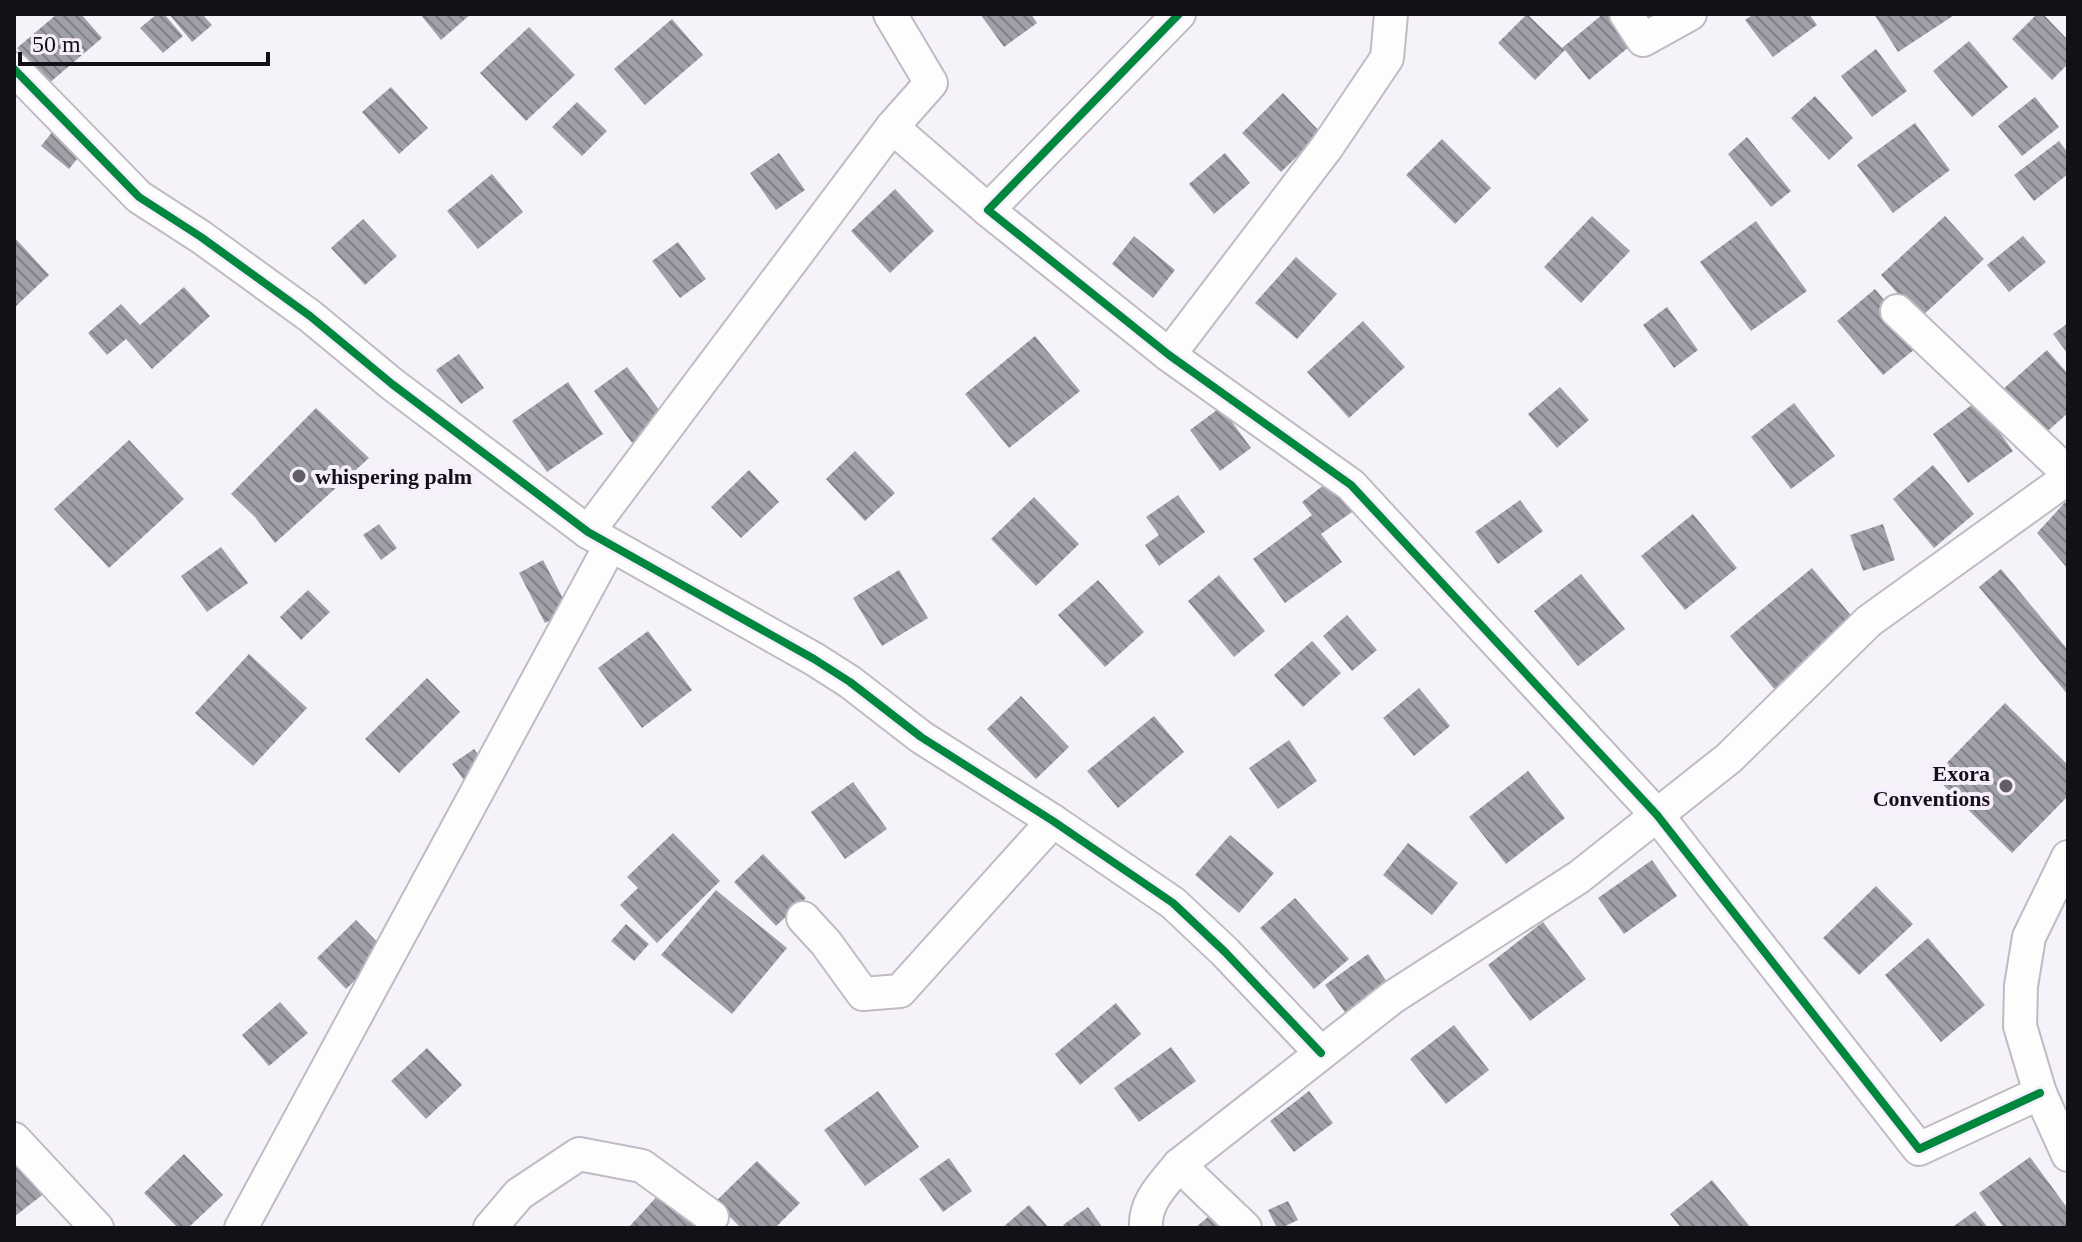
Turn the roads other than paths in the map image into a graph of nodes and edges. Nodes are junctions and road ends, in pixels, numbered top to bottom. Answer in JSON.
{"nodes":[{"id":1,"x":890,"y":14,"type":"edge"},
{"id":2,"x":1179,"y":14,"type":"edge"},
{"id":3,"x":1391,"y":14,"type":"edge"},
{"id":4,"x":1626,"y":14,"type":"edge"},
{"id":5,"x":1690,"y":14,"type":"edge"},
{"id":6,"x":14,"y":69,"type":"edge"},
{"id":7,"x":892,"y":127,"type":"junction"},
{"id":8,"x":988,"y":210,"type":"junction"},
{"id":9,"x":1897,"y":311,"type":"dead end"},
{"id":10,"x":1169,"y":355,"type":"junction"},
{"id":11,"x":2068,"y":474,"type":"edge"},
{"id":12,"x":599,"y":539,"type":"junction"},
{"id":13,"x":1657,"y":815,"type":"junction"},
{"id":14,"x":1053,"y":821,"type":"junction"},
{"id":15,"x":2068,"y":857,"type":"edge"},
{"id":16,"x":803,"y":918,"type":"dead end"},
{"id":17,"x":1321,"y":1053,"type":"junction"},
{"id":18,"x":2040,"y":1093,"type":"junction"},
{"id":19,"x":14,"y":1139,"type":"edge"},
{"id":20,"x":2068,"y":1155,"type":"edge"},
{"id":21,"x":1179,"y":1165,"type":"junction"},
{"id":22,"x":712,"y":1217,"type":"dead end"},
{"id":23,"x":97,"y":1228,"type":"edge"},
{"id":24,"x":241,"y":1228,"type":"edge"},
{"id":25,"x":490,"y":1228,"type":"edge"},
{"id":26,"x":1146,"y":1228,"type":"edge"},
{"id":27,"x":1245,"y":1228,"type":"edge"}],
"edges":[{"from":1,"to":7,"type":"street"},
{"from":2,"to":8,"type":"street"},
{"from":3,"to":10,"type":"street"},
{"from":4,"to":5,"type":"street"},
{"from":6,"to":12,"type":"street"},
{"from":7,"to":8,"type":"street"},
{"from":7,"to":12,"type":"street"},
{"from":8,"to":10,"type":"street"},
{"from":9,"to":11,"type":"street"},
{"from":10,"to":13,"type":"street"},
{"from":11,"to":13,"type":"street"},
{"from":12,"to":14,"type":"street"},
{"from":12,"to":24,"type":"street"},
{"from":13,"to":17,"type":"street"},
{"from":13,"to":18,"type":"street"},
{"from":14,"to":16,"type":"street"},
{"from":14,"to":17,"type":"street"},
{"from":15,"to":18,"type":"street"},
{"from":17,"to":21,"type":"street"},
{"from":18,"to":20,"type":"street"},
{"from":19,"to":23,"type":"street"},
{"from":21,"to":26,"type":"street"},
{"from":21,"to":27,"type":"street"},
{"from":22,"to":25,"type":"street"}]}
